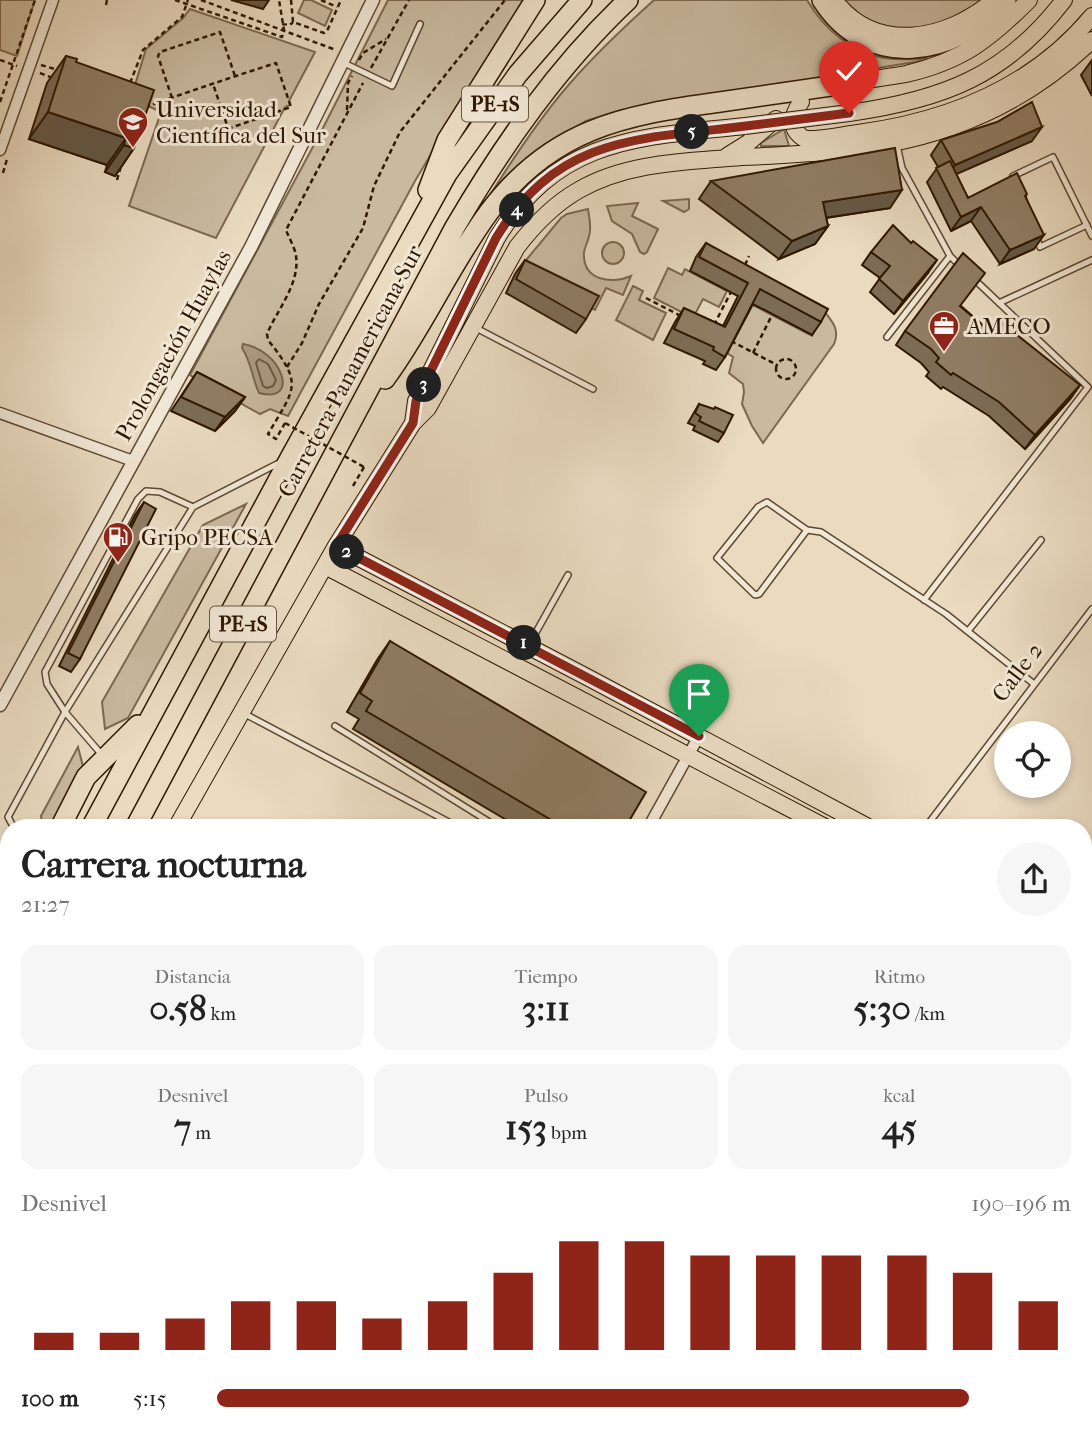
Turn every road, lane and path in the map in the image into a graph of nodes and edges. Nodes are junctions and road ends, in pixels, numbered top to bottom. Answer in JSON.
{"nodes":[{"id":1,"x":35,"y":0,"type":"edge"},
{"id":2,"x":52,"y":0,"type":"edge"},
{"id":3,"x":107,"y":0,"type":"edge"},
{"id":4,"x":175,"y":0,"type":"edge"},
{"id":5,"x":201,"y":0,"type":"edge"},
{"id":6,"x":279,"y":0,"type":"edge"},
{"id":7,"x":291,"y":0,"type":"edge"},
{"id":8,"x":321,"y":0,"type":"edge"},
{"id":9,"x":341,"y":0,"type":"edge"},
{"id":10,"x":373,"y":0,"type":"edge"},
{"id":11,"x":409,"y":0,"type":"edge"},
{"id":12,"x":505,"y":0,"type":"edge"},
{"id":13,"x":535,"y":0,"type":"edge"},
{"id":14,"x":582,"y":0,"type":"edge"},
{"id":15,"x":628,"y":0,"type":"edge"},
{"id":16,"x":822,"y":0,"type":"edge"},
{"id":17,"x":834,"y":0,"type":"edge"},
{"id":18,"x":994,"y":0,"type":"edge"},
{"id":19,"x":1006,"y":0,"type":"edge"},
{"id":20,"x":1029,"y":0,"type":"edge"},
{"id":21,"x":1064,"y":0,"type":"edge"},
{"id":22,"x":187,"y":2,"type":"edge"},
{"id":23,"x":106,"y":5,"type":"dead end"},
{"id":24,"x":338,"y":8,"type":"junction"},
{"id":25,"x":1092,"y":16,"type":"edge"},
{"id":26,"x":293,"y":22,"type":"junction"},
{"id":27,"x":282,"y":24,"type":"junction"},
{"id":28,"x":420,"y":24,"type":"dead end"},
{"id":29,"x":284,"y":30,"type":"junction"},
{"id":30,"x":1092,"y":40,"type":"edge"},
{"id":31,"x":344,"y":58,"type":"junction"},
{"id":32,"x":360,"y":58,"type":"dead end"},
{"id":33,"x":0,"y":60,"type":"edge"},
{"id":34,"x":13,"y":64,"type":"junction"},
{"id":35,"x":41,"y":65,"type":"dead end"},
{"id":36,"x":28,"y":69,"type":"junction"},
{"id":37,"x":65,"y":73,"type":"edge"},
{"id":38,"x":368,"y":74,"type":"junction"},
{"id":39,"x":235,"y":76,"type":"junction"},
{"id":40,"x":62,"y":81,"type":"edge"},
{"id":41,"x":851,"y":83,"type":"junction"},
{"id":42,"x":213,"y":84,"type":"junction"},
{"id":43,"x":127,"y":93,"type":"edge"},
{"id":44,"x":172,"y":98,"type":"junction"},
{"id":45,"x":801,"y":102,"type":"junction"},
{"id":46,"x":0,"y":103,"type":"edge"},
{"id":47,"x":139,"y":109,"type":"edge"},
{"id":48,"x":896,"y":142,"type":"junction"},
{"id":49,"x":0,"y":150,"type":"edge"},
{"id":50,"x":124,"y":156,"type":"edge"},
{"id":51,"x":723,"y":159,"type":"junction"},
{"id":52,"x":1009,"y":178,"type":"edge"},
{"id":53,"x":117,"y":180,"type":"dead end"},
{"id":54,"x":422,"y":217,"type":"junction"},
{"id":55,"x":1087,"y":225,"type":"junction"},
{"id":56,"x":1035,"y":235,"type":"edge"},
{"id":57,"x":1092,"y":236,"type":"edge"},
{"id":58,"x":749,"y":256,"type":"dead end"},
{"id":59,"x":950,"y":256,"type":"junction"},
{"id":60,"x":1092,"y":260,"type":"edge"},
{"id":61,"x":744,"y":267,"type":"edge"},
{"id":62,"x":733,"y":288,"type":"dead end"},
{"id":63,"x":646,"y":298,"type":"dead end"},
{"id":64,"x":999,"y":303,"type":"junction"},
{"id":65,"x":772,"y":315,"type":"dead end"},
{"id":66,"x":690,"y":320,"type":"edge"},
{"id":67,"x":473,"y":326,"type":"junction"},
{"id":68,"x":711,"y":331,"type":"edge"},
{"id":69,"x":887,"y":337,"type":"dead end"},
{"id":70,"x":731,"y":341,"type":"edge"},
{"id":71,"x":753,"y":353,"type":"junction"},
{"id":72,"x":777,"y":365,"type":"junction"},
{"id":73,"x":287,"y":367,"type":"junction"},
{"id":74,"x":1090,"y":384,"type":"edge"},
{"id":75,"x":593,"y":389,"type":"dead end"},
{"id":76,"x":0,"y":413,"type":"edge"},
{"id":77,"x":351,"y":420,"type":"junction"},
{"id":78,"x":413,"y":423,"type":"junction"},
{"id":79,"x":290,"y":458,"type":"junction"},
{"id":80,"x":133,"y":461,"type":"junction"},
{"id":81,"x":353,"y":486,"type":"dead end"},
{"id":82,"x":193,"y":508,"type":"junction"},
{"id":83,"x":807,"y":530,"type":"junction"},
{"id":84,"x":1041,"y":540,"type":"dead end"},
{"id":85,"x":336,"y":546,"type":"junction"},
{"id":86,"x":325,"y":566,"type":"junction"},
{"id":87,"x":568,"y":575,"type":"dead end"},
{"id":88,"x":924,"y":600,"type":"junction"},
{"id":89,"x":1092,"y":609,"type":"edge"},
{"id":90,"x":968,"y":632,"type":"junction"},
{"id":91,"x":528,"y":646,"type":"junction"},
{"id":92,"x":1034,"y":684,"type":"junction"},
{"id":93,"x":0,"y":705,"type":"edge"},
{"id":94,"x":154,"y":710,"type":"junction"},
{"id":95,"x":65,"y":712,"type":"junction"},
{"id":96,"x":242,"y":712,"type":"junction"},
{"id":97,"x":335,"y":726,"type":"dead end"},
{"id":98,"x":699,"y":736,"type":"junction"},
{"id":99,"x":689,"y":755,"type":"junction"},
{"id":100,"x":105,"y":759,"type":"junction"},
{"id":101,"x":9,"y":819,"type":"edge"},
{"id":102,"x":65,"y":819,"type":"edge"},
{"id":103,"x":96,"y":819,"type":"edge"},
{"id":104,"x":140,"y":819,"type":"edge"},
{"id":105,"x":181,"y":819,"type":"edge"},
{"id":106,"x":443,"y":819,"type":"edge"},
{"id":107,"x":485,"y":819,"type":"edge"},
{"id":108,"x":653,"y":819,"type":"edge"},
{"id":109,"x":810,"y":819,"type":"edge"},
{"id":110,"x":853,"y":819,"type":"edge"},
{"id":111,"x":932,"y":819,"type":"edge"}],
"edges":[{"from":1,"to":34,"type":"path"},
{"from":2,"to":36,"type":"street"},
{"from":3,"to":23,"type":"path"},
{"from":4,"to":22,"type":"path"},
{"from":5,"to":29,"type":"path"},
{"from":6,"to":27,"type":"path"},
{"from":7,"to":26,"type":"path"},
{"from":8,"to":24,"type":"path"},
{"from":9,"to":24,"type":"path"},
{"from":10,"to":31,"type":"street","name":"Prolongación Huaylas"},
{"from":11,"to":38,"type":"path"},
{"from":12,"to":73,"type":"path"},
{"from":13,"to":54,"type":"highway"},
{"from":14,"to":54,"type":"highway","name":"Carretera Panamericana Sur","number":"PE-1S"},
{"from":15,"to":77,"type":"highway","name":"Carretera Panamericana Sur","number":"PE-1S"},
{"from":16,"to":19,"type":"highway"},
{"from":17,"to":18,"type":"main road"},
{"from":20,"to":41,"type":"main road"},
{"from":21,"to":78,"type":"main road","bridge":true},
{"from":22,"to":29,"type":"path"},
{"from":22,"to":43,"type":"path"},
{"from":24,"to":26,"type":"path"},
{"from":25,"to":45,"type":"main road"},
{"from":26,"to":27,"type":"path"},
{"from":27,"to":29,"type":"path"},
{"from":28,"to":38,"type":"lane"},
{"from":29,"to":31,"type":"path"},
{"from":30,"to":48,"type":"main road"},
{"from":31,"to":32,"type":"path"},
{"from":31,"to":38,"type":"lane"},
{"from":31,"to":80,"type":"street","name":"Prolongación Huaylas"},
{"from":33,"to":34,"type":"path"},
{"from":34,"to":36,"type":"path"},
{"from":34,"to":46,"type":"path"},
{"from":35,"to":37,"type":"path"},
{"from":36,"to":40,"type":"path"},
{"from":36,"to":49,"type":"street"},
{"from":38,"to":73,"type":"path"},
{"from":39,"to":42,"type":"path"},
{"from":39,"to":42,"type":"path"},
{"from":39,"to":44,"type":"path"},
{"from":41,"to":45,"type":"main road"},
{"from":41,"to":77,"type":"highway"},
{"from":42,"to":44,"type":"path"},
{"from":44,"to":47,"type":"path"},
{"from":45,"to":51,"type":"main road"},
{"from":48,"to":51,"type":"main road"},
{"from":48,"to":59,"type":"lane"},
{"from":50,"to":53,"type":"path"},
{"from":51,"to":67,"type":"main road"},
{"from":52,"to":55,"type":"lane"},
{"from":54,"to":79,"type":"highway","name":"Carretera Panamericana Sur","number":"PE-1S"},
{"from":55,"to":56,"type":"lane"},
{"from":55,"to":57,"type":"lane"},
{"from":58,"to":61,"type":"path"},
{"from":59,"to":64,"type":"lane"},
{"from":59,"to":69,"type":"lane"},
{"from":60,"to":64,"type":"lane"},
{"from":62,"to":68,"type":"path"},
{"from":63,"to":66,"type":"path"},
{"from":64,"to":74,"type":"lane"},
{"from":65,"to":71,"type":"path"},
{"from":67,"to":75,"type":"lane"},
{"from":67,"to":78,"type":"main road"},
{"from":70,"to":71,"type":"path"},
{"from":71,"to":72,"type":"path"},
{"from":72,"to":72,"type":"path"},
{"from":73,"to":81,"type":"path","bridge":true},
{"from":74,"to":88,"type":"lane"},
{"from":76,"to":80,"type":"street"},
{"from":77,"to":104,"type":"highway","name":"Carretera Panamericana Sur","number":"PE-1S"},
{"from":78,"to":85,"type":"main road"},
{"from":79,"to":82,"type":"lane"},
{"from":79,"to":94,"type":"highway","name":"Carretera Panamericana Sur","number":"PE-1S"},
{"from":80,"to":93,"type":"street","name":"Prolongación Huaylas"},
{"from":82,"to":95,"type":"lane"},
{"from":82,"to":95,"type":"lane"},
{"from":83,"to":83,"type":"lane"},
{"from":83,"to":88,"type":"lane"},
{"from":84,"to":90,"type":"lane"},
{"from":85,"to":86,"type":"main road"},
{"from":85,"to":91,"type":"main road"},
{"from":86,"to":96,"type":"main road"},
{"from":86,"to":99,"type":"main road"},
{"from":87,"to":91,"type":"lane"},
{"from":88,"to":90,"type":"lane"},
{"from":89,"to":92,"type":"lane","name":"Calle 2"},
{"from":90,"to":92,"type":"lane"},
{"from":91,"to":98,"type":"main road"},
{"from":92,"to":111,"type":"lane","name":"Calle 2"},
{"from":94,"to":100,"type":"highway"},
{"from":94,"to":103,"type":"highway","name":"Carretera Panamericana Sur","number":"PE-1S"},
{"from":95,"to":100,"type":"lane"},
{"from":95,"to":101,"type":"lane"},
{"from":96,"to":105,"type":"main road"},
{"from":96,"to":106,"type":"lane"},
{"from":97,"to":107,"type":"lane"},
{"from":98,"to":99,"type":"street"},
{"from":98,"to":110,"type":"main road"},
{"from":99,"to":108,"type":"street"},
{"from":99,"to":109,"type":"main road"},
{"from":100,"to":102,"type":"highway"}]}
